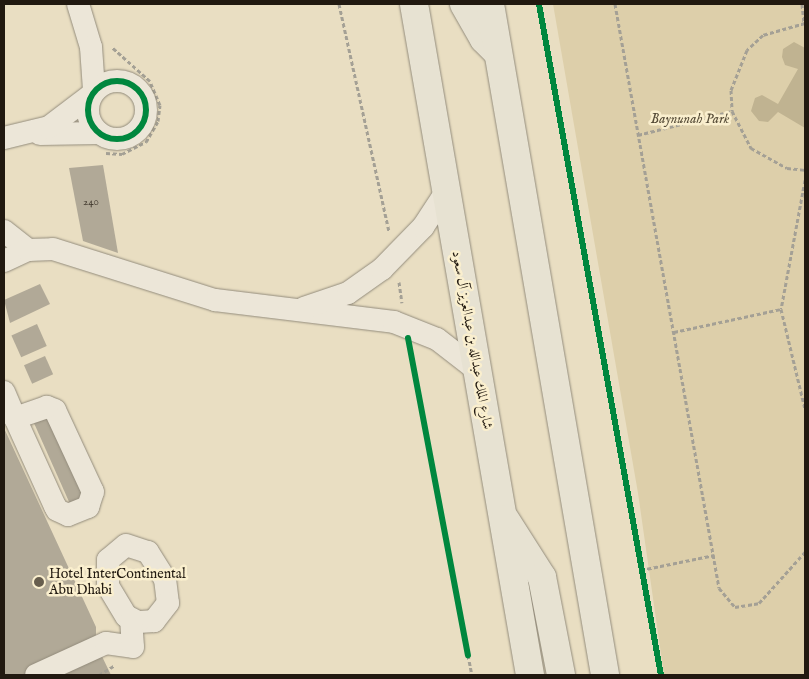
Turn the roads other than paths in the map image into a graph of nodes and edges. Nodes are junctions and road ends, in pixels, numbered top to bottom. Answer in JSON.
{"nodes":[{"id":1,"x":78,"y":4,"type":"edge"},
{"id":2,"x":414,"y":4,"type":"edge"},
{"id":3,"x":464,"y":4,"type":"edge"},
{"id":4,"x":490,"y":4,"type":"edge"},
{"id":5,"x":88,"y":32,"type":"junction"},
{"id":6,"x":498,"y":53,"type":"junction"},
{"id":7,"x":127,"y":82,"type":"junction"},
{"id":8,"x":93,"y":93,"type":"junction"},
{"id":9,"x":37,"y":133,"type":"junction"},
{"id":10,"x":99,"y":133,"type":"junction"},
{"id":11,"x":4,"y":138,"type":"edge"},
{"id":12,"x":446,"y":192,"type":"junction"},
{"id":13,"x":4,"y":231,"type":"edge"},
{"id":14,"x":28,"y":250,"type":"junction"},
{"id":15,"x":4,"y":261,"type":"edge"},
{"id":16,"x":289,"y":311,"type":"junction"},
{"id":17,"x":477,"y":370,"type":"junction"},
{"id":18,"x":4,"y":392,"type":"edge"},
{"id":19,"x":15,"y":418,"type":"junction"},
{"id":20,"x":502,"y":516,"type":"junction"},
{"id":21,"x":169,"y":595,"type":"junction"},
{"id":22,"x":184,"y":616,"type":"dead end"},
{"id":23,"x":131,"y":620,"type":"junction"},
{"id":24,"x":36,"y":675,"type":"edge"},
{"id":25,"x":530,"y":675,"type":"edge"},
{"id":26,"x":561,"y":675,"type":"edge"},
{"id":27,"x":605,"y":675,"type":"edge"}],
"edges":[{"from":1,"to":5,"type":"street"},
{"from":2,"to":12,"type":"main road","name":"شارع الملك عبدالله بن عبدالعزيز آل سعود"},
{"from":3,"to":6,"type":"main road"},
{"from":4,"to":6,"type":"main road"},
{"from":5,"to":7,"type":"street"},
{"from":5,"to":8,"type":"street"},
{"from":6,"to":27,"type":"main road"},
{"from":7,"to":8,"type":"street"},
{"from":7,"to":10,"type":"street"},
{"from":8,"to":9,"type":"street"},
{"from":8,"to":10,"type":"street"},
{"from":9,"to":10,"type":"street"},
{"from":9,"to":11,"type":"street"},
{"from":12,"to":16,"type":"street"},
{"from":12,"to":17,"type":"main road","name":"شارع الملك عبدالله بن عبدالعزيز آل سعود"},
{"from":13,"to":14,"type":"street"},
{"from":14,"to":15,"type":"street"},
{"from":14,"to":16,"type":"street"},
{"from":16,"to":17,"type":"street"},
{"from":17,"to":20,"type":"main road","name":"شارع الملك عبدالله بن عبدالعزيز آل سعود"},
{"from":18,"to":19,"type":"street"},
{"from":19,"to":19,"type":"street"},
{"from":20,"to":25,"type":"main road","name":"شارع الملك عبدالله بن عبدالعزيز آل سعود"},
{"from":20,"to":26,"type":"main road"},
{"from":21,"to":22,"type":"street"},
{"from":21,"to":23,"type":"street"},
{"from":21,"to":23,"type":"street"},
{"from":23,"to":24,"type":"street"}]}
